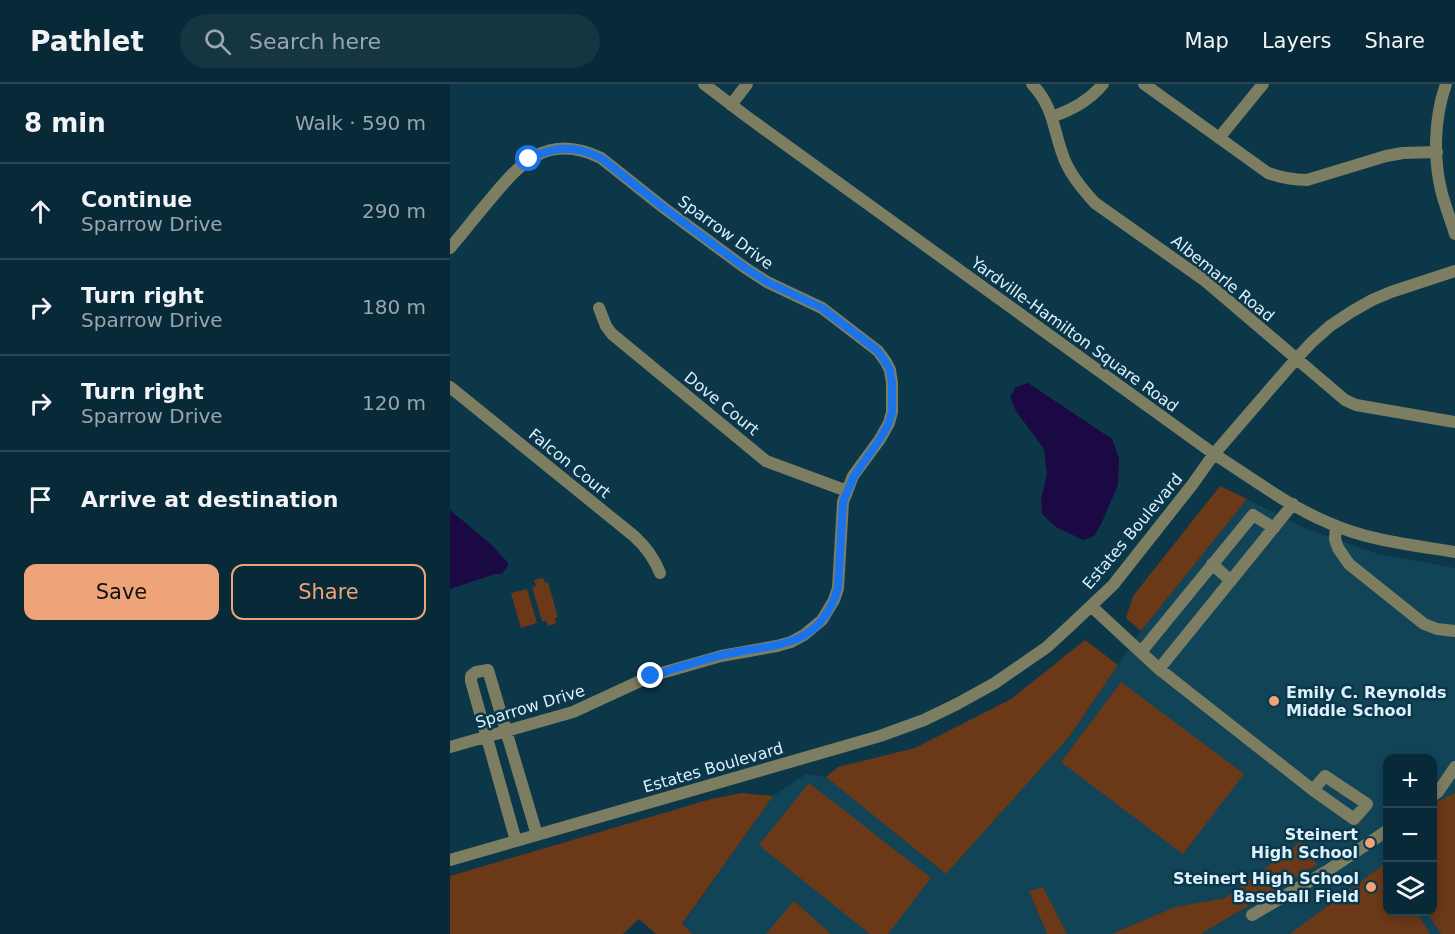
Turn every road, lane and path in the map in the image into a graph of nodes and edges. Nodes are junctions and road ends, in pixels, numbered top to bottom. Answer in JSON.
{"nodes":[{"id":1,"x":704,"y":84,"type":"edge"},
{"id":2,"x":747,"y":84,"type":"edge"},
{"id":3,"x":1032,"y":84,"type":"edge"},
{"id":4,"x":1103,"y":84,"type":"edge"},
{"id":5,"x":1144,"y":84,"type":"edge"},
{"id":6,"x":1263,"y":84,"type":"edge"},
{"id":7,"x":1446,"y":84,"type":"edge"},
{"id":8,"x":731,"y":105,"type":"junction"},
{"id":9,"x":1052,"y":117,"type":"junction"},
{"id":10,"x":1219,"y":138,"type":"junction"},
{"id":11,"x":1437,"y":152,"type":"junction"},
{"id":12,"x":1455,"y":234,"type":"edge"},
{"id":13,"x":450,"y":248,"type":"edge"},
{"id":14,"x":1455,"y":270,"type":"edge"},
{"id":15,"x":599,"y":308,"type":"dead end"},
{"id":16,"x":1296,"y":359,"type":"junction"},
{"id":17,"x":450,"y":387,"type":"edge"},
{"id":18,"x":1455,"y":422,"type":"edge"},
{"id":19,"x":1214,"y":454,"type":"junction"},
{"id":20,"x":848,"y":491,"type":"junction"},
{"id":21,"x":1293,"y":504,"type":"junction"},
{"id":22,"x":1336,"y":526,"type":"junction"},
{"id":23,"x":1274,"y":528,"type":"junction"},
{"id":24,"x":1455,"y":552,"type":"edge"},
{"id":25,"x":1212,"y":564,"type":"junction"},
{"id":26,"x":660,"y":573,"type":"dead end"},
{"id":27,"x":1231,"y":581,"type":"junction"},
{"id":28,"x":1091,"y":606,"type":"junction"},
{"id":29,"x":1455,"y":631,"type":"edge"},
{"id":30,"x":1140,"y":652,"type":"junction"},
{"id":31,"x":1160,"y":669,"type":"junction"},
{"id":32,"x":506,"y":731,"type":"junction"},
{"id":33,"x":487,"y":737,"type":"junction"},
{"id":34,"x":450,"y":747,"type":"edge"},
{"id":35,"x":1455,"y":767,"type":"edge"},
{"id":36,"x":1313,"y":790,"type":"dead end"},
{"id":37,"x":1437,"y":793,"type":"edge"},
{"id":38,"x":1383,"y":833,"type":"edge"},
{"id":39,"x":537,"y":835,"type":"junction"},
{"id":40,"x":516,"y":841,"type":"junction"},
{"id":41,"x":450,"y":860,"type":"edge"},
{"id":42,"x":1252,"y":915,"type":"dead end"}],
"edges":[{"from":1,"to":8,"type":"street","name":"Yardville-Hamilton Square Road"},
{"from":2,"to":8,"type":"street"},
{"from":3,"to":9,"type":"street","name":"Albemarle Road"},
{"from":4,"to":9,"type":"street"},
{"from":5,"to":10,"type":"street"},
{"from":6,"to":10,"type":"street"},
{"from":7,"to":11,"type":"street"},
{"from":8,"to":19,"type":"street","name":"Yardville-Hamilton Square Road"},
{"from":9,"to":16,"type":"street","name":"Albemarle Road"},
{"from":10,"to":11,"type":"street"},
{"from":11,"to":12,"type":"street"},
{"from":13,"to":20,"type":"street","name":"Sparrow Drive"},
{"from":14,"to":16,"type":"street","name":"Estates Boulevard"},
{"from":15,"to":20,"type":"street","name":"Dove Court"},
{"from":16,"to":18,"type":"street","name":"Albemarle Road"},
{"from":16,"to":19,"type":"street","name":"Estates Boulevard"},
{"from":17,"to":26,"type":"street","name":"Falcon Court"},
{"from":19,"to":21,"type":"street","name":"Yardville-Hamilton Square Road"},
{"from":19,"to":28,"type":"street","name":"Estates Boulevard"},
{"from":20,"to":32,"type":"street","name":"Sparrow Drive"},
{"from":21,"to":22,"type":"street","name":"Yardville-Hamilton Square Road"},
{"from":21,"to":23,"type":"street"},
{"from":22,"to":24,"type":"street","name":"Yardville-Hamilton Square Road"},
{"from":22,"to":29,"type":"street"},
{"from":23,"to":25,"type":"street"},
{"from":23,"to":27,"type":"street"},
{"from":25,"to":27,"type":"street"},
{"from":25,"to":30,"type":"street"},
{"from":27,"to":31,"type":"street"},
{"from":28,"to":30,"type":"street"},
{"from":28,"to":39,"type":"street","name":"Estates Boulevard"},
{"from":30,"to":31,"type":"street"},
{"from":31,"to":36,"type":"street"},
{"from":32,"to":33,"type":"street","name":"Sparrow Drive"},
{"from":32,"to":33,"type":"street"},
{"from":32,"to":39,"type":"street"},
{"from":33,"to":34,"type":"street","name":"Sparrow Drive"},
{"from":33,"to":40,"type":"street"},
{"from":35,"to":37,"type":"street"},
{"from":38,"to":42,"type":"street"},
{"from":39,"to":40,"type":"street","name":"Estates Boulevard"},
{"from":40,"to":41,"type":"street","name":"Estates Boulevard"}]}
